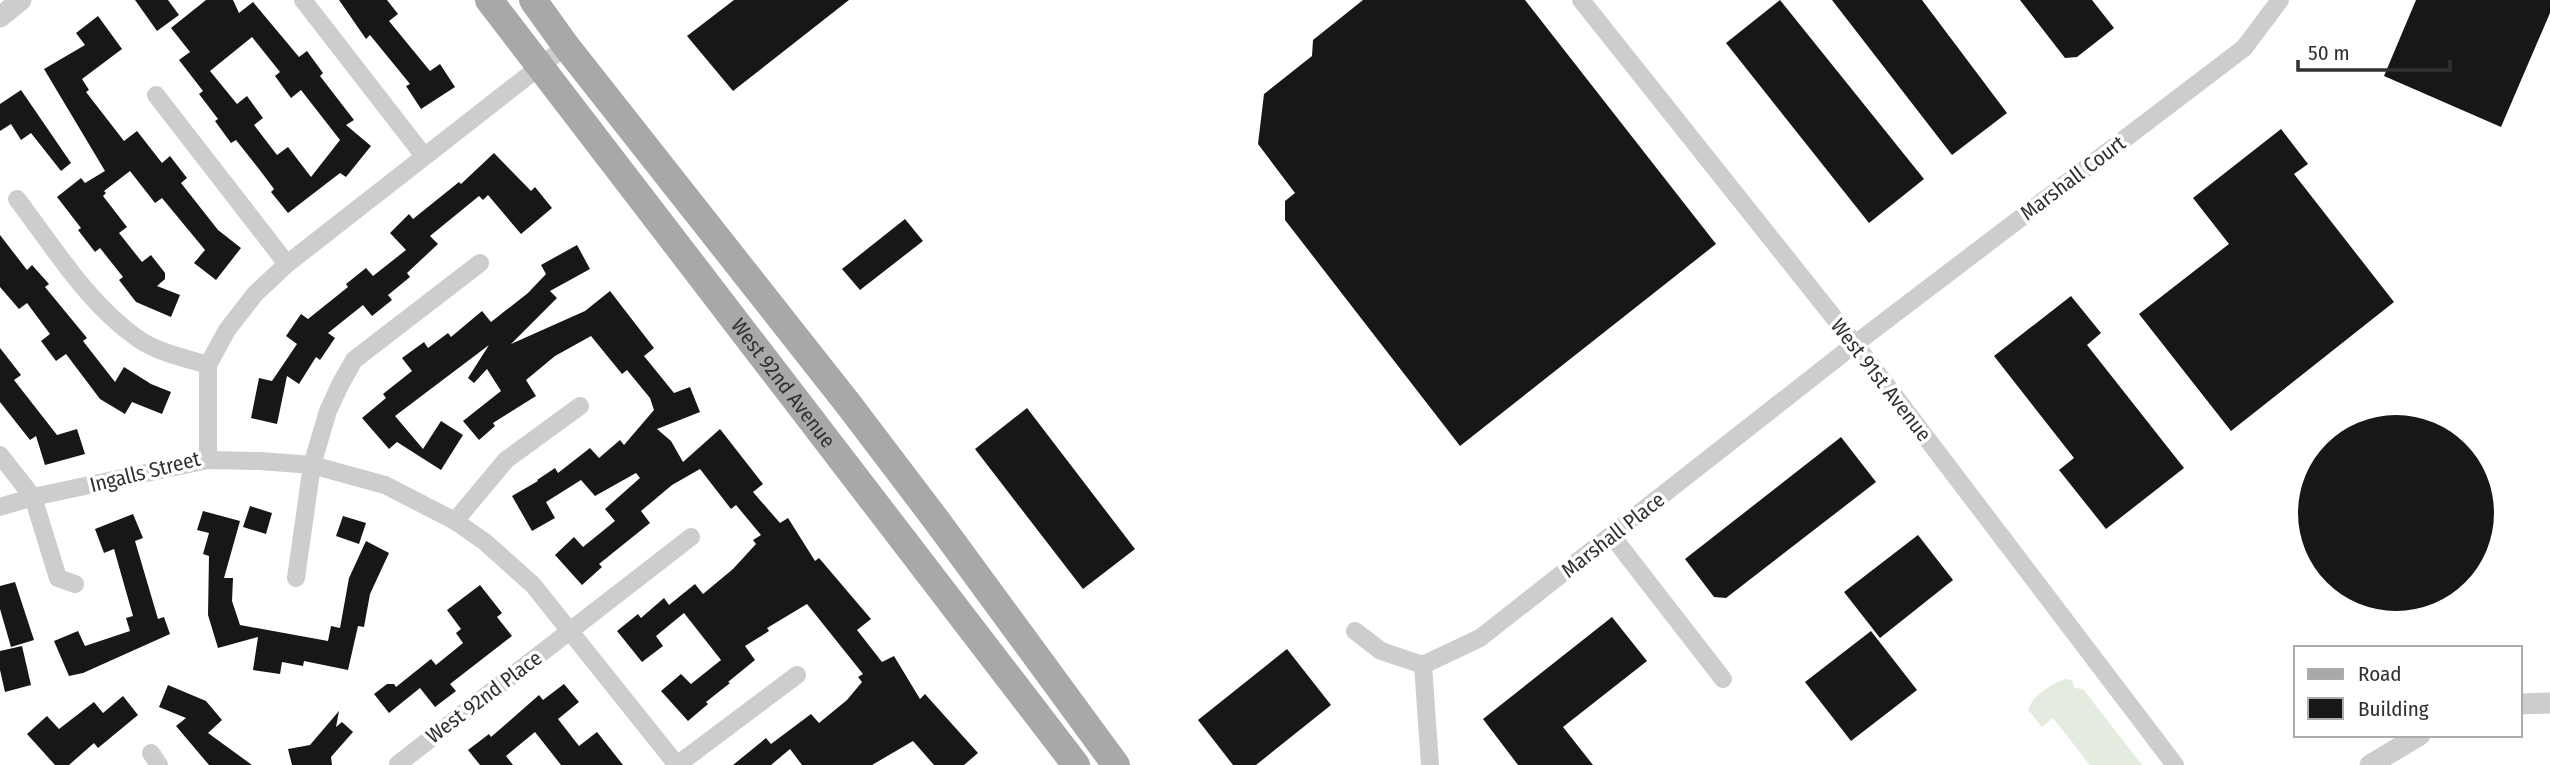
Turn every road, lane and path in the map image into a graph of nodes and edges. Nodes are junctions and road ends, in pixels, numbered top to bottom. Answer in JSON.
{"nodes":[{"id":1,"x":21,"y":0,"type":"edge"},
{"id":2,"x":303,"y":0,"type":"edge"},
{"id":3,"x":489,"y":0,"type":"edge"},
{"id":4,"x":533,"y":0,"type":"edge"},
{"id":5,"x":1581,"y":0,"type":"edge"},
{"id":6,"x":2280,"y":0,"type":"edge"},
{"id":7,"x":0,"y":17,"type":"edge"},
{"id":8,"x":566,"y":46,"type":"junction"},
{"id":9,"x":539,"y":66,"type":"junction"},
{"id":10,"x":156,"y":95,"type":"dead end"},
{"id":11,"x":424,"y":156,"type":"junction"},
{"id":12,"x":17,"y":199,"type":"dead end"},
{"id":13,"x":480,"y":263,"type":"dead end"},
{"id":14,"x":287,"y":264,"type":"junction"},
{"id":15,"x":1855,"y":344,"type":"junction"},
{"id":16,"x":208,"y":365,"type":"junction"},
{"id":17,"x":580,"y":406,"type":"dead end"},
{"id":18,"x":0,"y":455,"type":"edge"},
{"id":19,"x":208,"y":460,"type":"junction"},
{"id":20,"x":312,"y":465,"type":"junction"},
{"id":21,"x":33,"y":497,"type":"junction"},
{"id":22,"x":0,"y":507,"type":"edge"},
{"id":23,"x":455,"y":521,"type":"junction"},
{"id":24,"x":1612,"y":536,"type":"junction"},
{"id":25,"x":691,"y":537,"type":"dead end"},
{"id":26,"x":296,"y":578,"type":"dead end"},
{"id":27,"x":75,"y":584,"type":"dead end"},
{"id":28,"x":571,"y":631,"type":"junction"},
{"id":29,"x":1355,"y":631,"type":"dead end"},
{"id":30,"x":1423,"y":665,"type":"junction"},
{"id":31,"x":797,"y":675,"type":"dead end"},
{"id":32,"x":1723,"y":679,"type":"dead end"},
{"id":33,"x":2550,"y":703,"type":"edge"},
{"id":34,"x":2522,"y":704,"type":"edge"},
{"id":35,"x":2417,"y":737,"type":"edge"},
{"id":36,"x":398,"y":764,"type":"edge"},
{"id":37,"x":677,"y":765,"type":"edge"},
{"id":38,"x":1076,"y":765,"type":"edge"},
{"id":39,"x":1116,"y":765,"type":"edge"},
{"id":40,"x":1430,"y":765,"type":"edge"},
{"id":41,"x":2175,"y":765,"type":"edge"},
{"id":42,"x":2370,"y":765,"type":"edge"}],
"edges":[{"from":1,"to":7,"type":"street"},
{"from":2,"to":11,"type":"street"},
{"from":3,"to":9,"type":"main road","name":"West 92nd Avenue"},
{"from":4,"to":8,"type":"main road","name":"West 92nd Avenue"},
{"from":5,"to":15,"type":"street","name":"West 91st Avenue"},
{"from":6,"to":15,"type":"street","name":"Marshall Court"},
{"from":8,"to":9,"type":"street","name":"Ingalls Street"},
{"from":8,"to":39,"type":"main road","name":"West 92nd Avenue"},
{"from":9,"to":11,"type":"street","name":"Ingalls Street"},
{"from":9,"to":38,"type":"main road","name":"West 92nd Avenue"},
{"from":10,"to":14,"type":"street"},
{"from":11,"to":14,"type":"street","name":"Ingalls Street"},
{"from":12,"to":16,"type":"street"},
{"from":13,"to":20,"type":"street"},
{"from":14,"to":16,"type":"street","name":"Ingalls Street"},
{"from":15,"to":24,"type":"street","name":"Marshall Place"},
{"from":15,"to":41,"type":"street","name":"West 91st Avenue"},
{"from":16,"to":19,"type":"street","name":"Ingalls Street"},
{"from":17,"to":23,"type":"street"},
{"from":18,"to":21,"type":"street"},
{"from":19,"to":20,"type":"street"},
{"from":19,"to":21,"type":"street","name":"Ingalls Street"},
{"from":20,"to":23,"type":"street"},
{"from":20,"to":26,"type":"street"},
{"from":21,"to":22,"type":"street","name":"Ingalls Street"},
{"from":21,"to":27,"type":"street"},
{"from":23,"to":28,"type":"street"},
{"from":24,"to":30,"type":"street","name":"Marshall Place"},
{"from":24,"to":32,"type":"street"},
{"from":25,"to":28,"type":"street","name":"West 92nd Place"},
{"from":28,"to":36,"type":"street","name":"West 92nd Place"},
{"from":28,"to":37,"type":"street"},
{"from":29,"to":30,"type":"street"},
{"from":30,"to":40,"type":"street"},
{"from":31,"to":37,"type":"street"},
{"from":33,"to":34,"type":"street"},
{"from":35,"to":42,"type":"street"}]}
